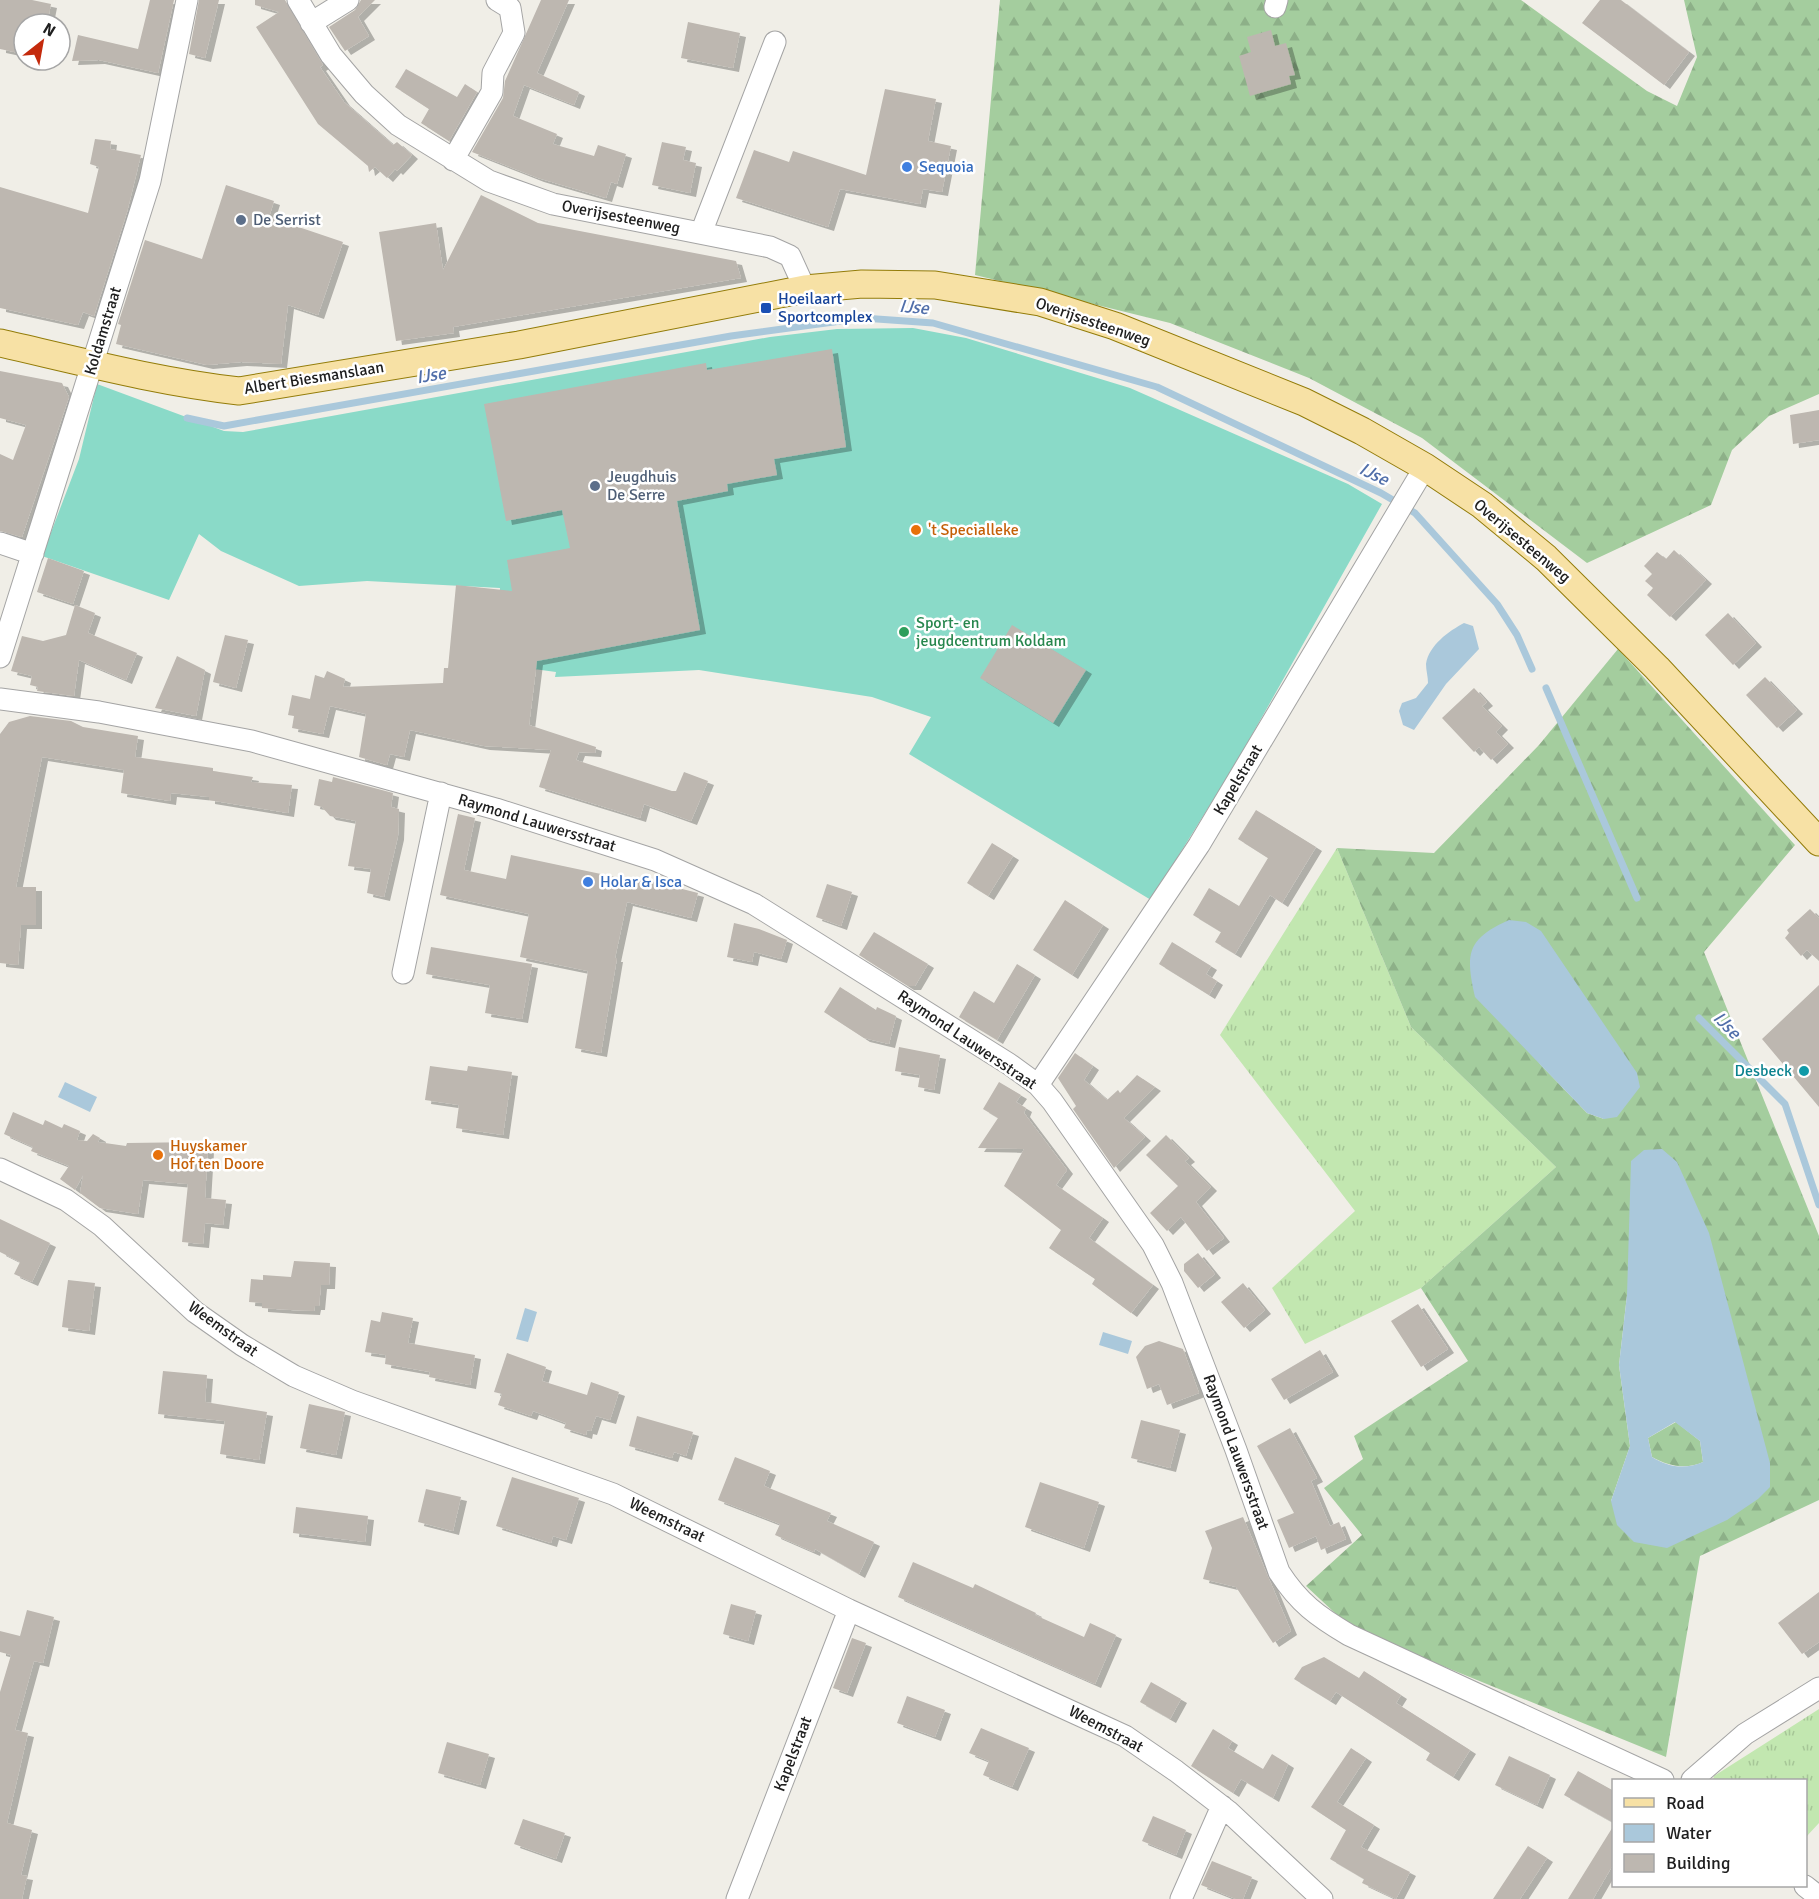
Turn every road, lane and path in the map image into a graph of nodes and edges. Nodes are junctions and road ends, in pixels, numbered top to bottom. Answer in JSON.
{"nodes":[{"id":1,"x":187,"y":0,"type":"edge"},
{"id":2,"x":298,"y":0,"type":"edge"},
{"id":3,"x":348,"y":0,"type":"edge"},
{"id":4,"x":497,"y":0,"type":"edge"},
{"id":5,"x":311,"y":23,"type":"junction"},
{"id":6,"x":775,"y":42,"type":"dead end"},
{"id":7,"x":453,"y":160,"type":"junction"},
{"id":8,"x":701,"y":233,"type":"junction"},
{"id":9,"x":805,"y":289,"type":"junction"},
{"id":10,"x":0,"y":344,"type":"edge"},
{"id":11,"x":92,"y":364,"type":"junction"},
{"id":12,"x":1425,"y":467,"type":"junction"},
{"id":13,"x":0,"y":543,"type":"edge"},
{"id":14,"x":33,"y":554,"type":"junction"},
{"id":15,"x":0,"y":657,"type":"edge"},
{"id":16,"x":0,"y":699,"type":"edge"},
{"id":17,"x":441,"y":793,"type":"junction"},
{"id":18,"x":1819,"y":842,"type":"edge"},
{"id":19,"x":403,"y":973,"type":"dead end"},
{"id":20,"x":1038,"y":1085,"type":"junction"},
{"id":21,"x":0,"y":1169,"type":"edge"},
{"id":22,"x":849,"y":1610,"type":"junction"},
{"id":23,"x":1819,"y":1688,"type":"edge"},
{"id":24,"x":1662,"y":1779,"type":"edge"},
{"id":25,"x":1693,"y":1779,"type":"edge"},
{"id":26,"x":1222,"y":1806,"type":"junction"},
{"id":27,"x":1806,"y":1887,"type":"edge"},
{"id":28,"x":1819,"y":1897,"type":"edge"},
{"id":29,"x":737,"y":1899,"type":"edge"},
{"id":30,"x":1181,"y":1899,"type":"edge"},
{"id":31,"x":1322,"y":1899,"type":"edge"}],
"edges":[{"from":1,"to":11,"type":"street","name":"Koldamstraat"},
{"from":2,"to":5,"type":"street","name":"Overijsesteenweg"},
{"from":3,"to":5,"type":"street"},
{"from":4,"to":7,"type":"street"},
{"from":5,"to":7,"type":"street","name":"Overijsesteenweg"},
{"from":6,"to":8,"type":"street"},
{"from":7,"to":8,"type":"street","name":"Overijsesteenweg"},
{"from":8,"to":9,"type":"street","name":"Overijsesteenweg"},
{"from":9,"to":11,"type":"main road","name":"Albert Biesmanslaan"},
{"from":9,"to":12,"type":"main road","name":"Overijsesteenweg"},
{"from":10,"to":11,"type":"main road","name":"Albert Biesmanslaan"},
{"from":11,"to":14,"type":"street","name":"Koldamstraat"},
{"from":12,"to":18,"type":"main road","name":"Overijsesteenweg"},
{"from":12,"to":20,"type":"street","name":"Kapelstraat"},
{"from":13,"to":14,"type":"street"},
{"from":14,"to":15,"type":"street","name":"Koldamstraat"},
{"from":16,"to":17,"type":"street","name":"Raymond Lauwersstraat"},
{"from":17,"to":19,"type":"street"},
{"from":17,"to":20,"type":"street","name":"Raymond Lauwersstraat"},
{"from":20,"to":24,"type":"street","name":"Raymond Lauwersstraat"},
{"from":21,"to":22,"type":"street","name":"Weemstraat"},
{"from":22,"to":26,"type":"street","name":"Weemstraat"},
{"from":22,"to":29,"type":"street","name":"Kapelstraat"},
{"from":23,"to":25,"type":"street"},
{"from":26,"to":30,"type":"street"},
{"from":26,"to":31,"type":"street","name":"Weemstraat"},
{"from":27,"to":28,"type":"street"}]}
